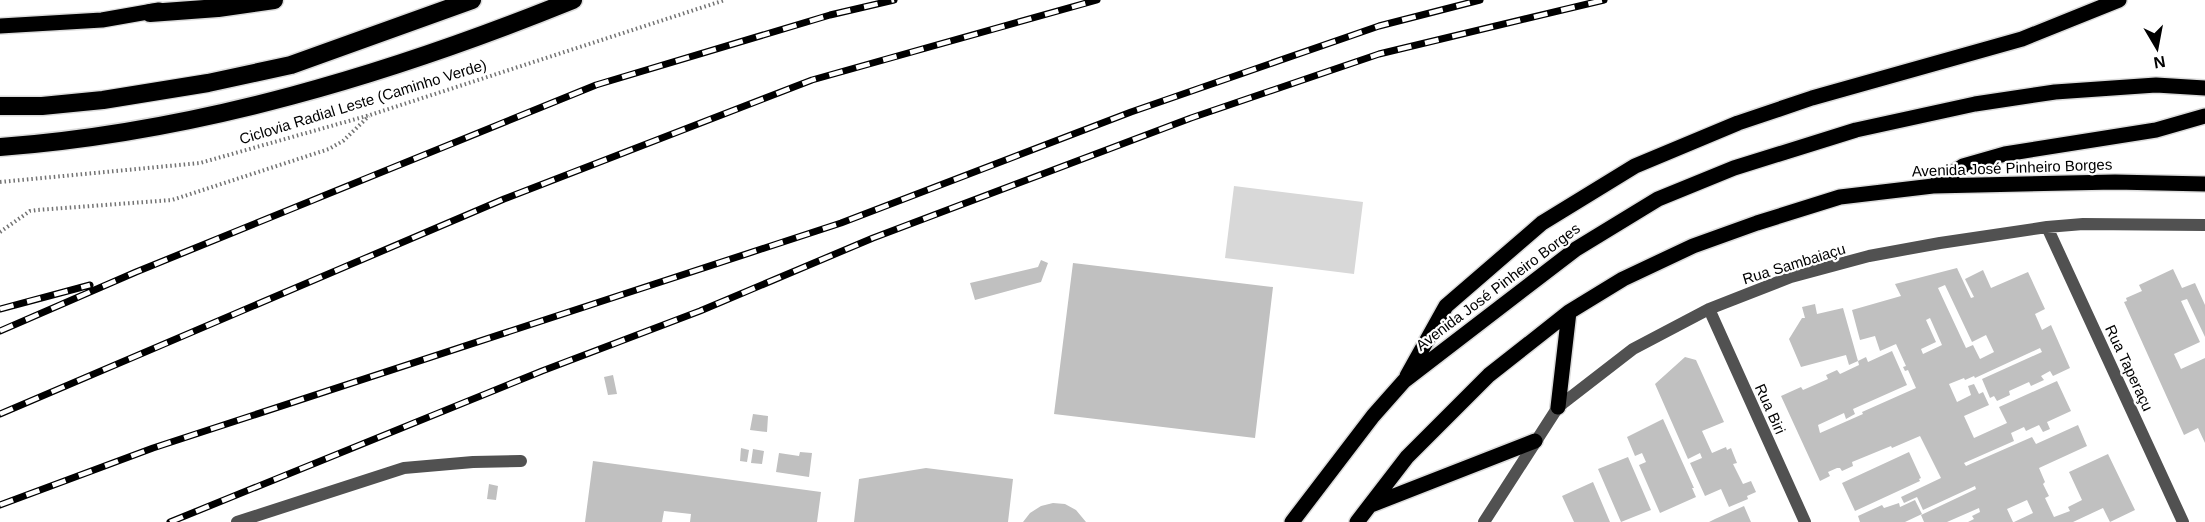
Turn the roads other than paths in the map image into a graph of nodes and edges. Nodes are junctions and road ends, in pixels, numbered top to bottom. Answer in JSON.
{"nodes":[{"id":1,"x":203,"y":0,"type":"edge"},
{"id":2,"x":274,"y":0,"type":"edge"},
{"id":3,"x":472,"y":0,"type":"edge"},
{"id":4,"x":573,"y":0,"type":"edge"},
{"id":5,"x":2120,"y":0,"type":"edge"},
{"id":6,"x":150,"y":13,"type":"junction"},
{"id":7,"x":0,"y":26,"type":"edge"},
{"id":8,"x":2205,"y":88,"type":"edge"},
{"id":9,"x":0,"y":106,"type":"edge"},
{"id":10,"x":2205,"y":116,"type":"edge"},
{"id":11,"x":0,"y":147,"type":"edge"},
{"id":12,"x":2205,"y":184,"type":"edge"},
{"id":13,"x":1933,"y":186,"type":"junction"},
{"id":14,"x":2205,"y":225,"type":"edge"},
{"id":15,"x":2047,"y":227,"type":"junction"},
{"id":16,"x":1709,"y":309,"type":"junction"},
{"id":17,"x":1569,"y":312,"type":"junction"},
{"id":18,"x":1404,"y":381,"type":"junction"},
{"id":19,"x":1558,"y":407,"type":"junction"},
{"id":20,"x":1535,"y":441,"type":"junction"},
{"id":21,"x":521,"y":461,"type":"dead end"},
{"id":22,"x":1371,"y":505,"type":"junction"},
{"id":23,"x":237,"y":522,"type":"edge"},
{"id":24,"x":1292,"y":522,"type":"edge"},
{"id":25,"x":1357,"y":522,"type":"edge"},
{"id":26,"x":1484,"y":522,"type":"edge"},
{"id":27,"x":1805,"y":522,"type":"edge"},
{"id":28,"x":2183,"y":522,"type":"edge"}],
"edges":[{"from":1,"to":6,"type":"main road"},
{"from":2,"to":6,"type":"highway"},
{"from":3,"to":9,"type":"highway"},
{"from":4,"to":11,"type":"highway"},
{"from":5,"to":18,"type":"main road"},
{"from":6,"to":7,"type":"main road"},
{"from":8,"to":18,"type":"main road","name":"Avenida José Pinheiro Borges"},
{"from":10,"to":13,"type":"main road"},
{"from":12,"to":13,"type":"main road","name":"Avenida José Pinheiro Borges"},
{"from":13,"to":17,"type":"main road","name":"Avenida José Pinheiro Borges"},
{"from":14,"to":15,"type":"street","name":"Rua Sambaiaçu"},
{"from":15,"to":16,"type":"street","name":"Rua Sambaiaçu"},
{"from":15,"to":28,"type":"street","name":"Rua Taperaçu"},
{"from":16,"to":19,"type":"street","name":"Rua Sambaiaçu"},
{"from":16,"to":27,"type":"street","name":"Rua Biri"},
{"from":17,"to":19,"type":"main road"},
{"from":17,"to":22,"type":"main road","name":"Avenida José Pinheiro Borges"},
{"from":18,"to":24,"type":"main road","name":"Avenida José Pinheiro Borges"},
{"from":19,"to":20,"type":"street","name":"Rua Sambaiaçu"},
{"from":20,"to":22,"type":"main road"},
{"from":20,"to":26,"type":"street","name":"Rua Sambaiaçu"},
{"from":21,"to":23,"type":"street"},
{"from":22,"to":25,"type":"main road","name":"Avenida José Pinheiro Borges"}]}
